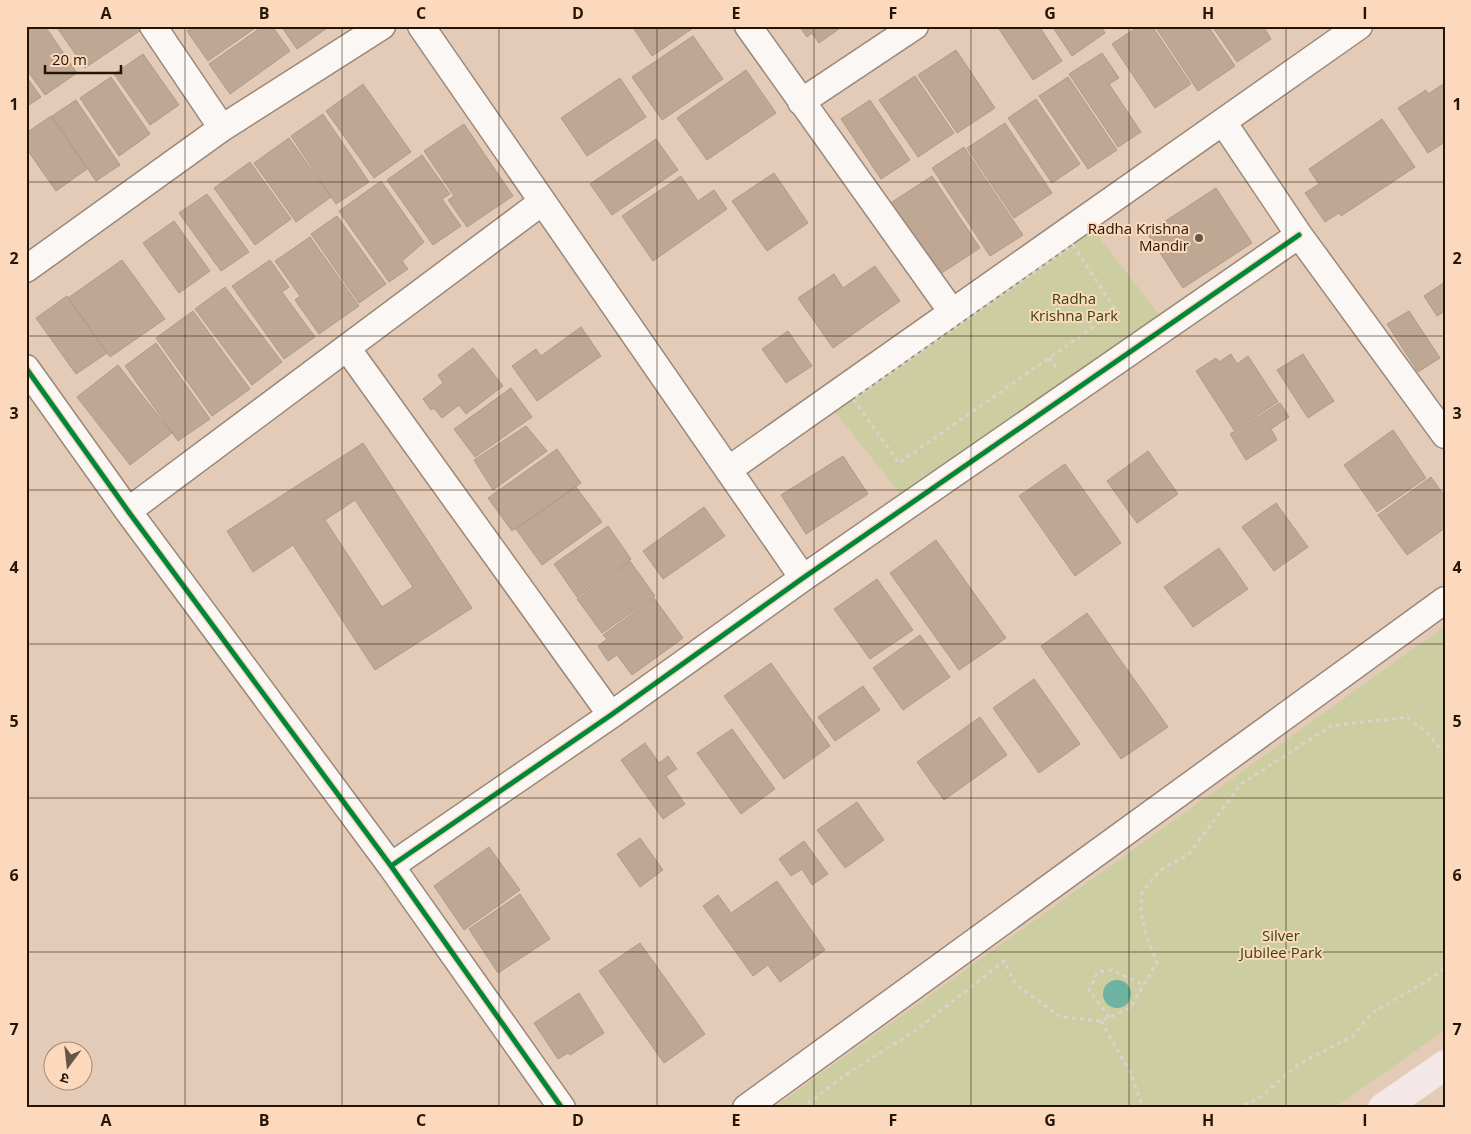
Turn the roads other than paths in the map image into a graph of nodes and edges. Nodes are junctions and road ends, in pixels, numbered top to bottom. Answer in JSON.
{"nodes":[{"id":1,"x":153,"y":26,"type":"edge"},
{"id":2,"x":382,"y":26,"type":"edge"},
{"id":3,"x":421,"y":26,"type":"edge"},
{"id":4,"x":748,"y":26,"type":"edge"},
{"id":5,"x":915,"y":26,"type":"edge"},
{"id":6,"x":1359,"y":26,"type":"edge"},
{"id":7,"x":801,"y":102,"type":"junction"},
{"id":8,"x":1223,"y":122,"type":"junction"},
{"id":9,"x":222,"y":128,"type":"junction"},
{"id":10,"x":542,"y":202,"type":"junction"},
{"id":11,"x":1299,"y":235,"type":"junction"},
{"id":12,"x":26,"y":270,"type":"edge"},
{"id":13,"x":952,"y":312,"type":"junction"},
{"id":14,"x":347,"y":348,"type":"junction"},
{"id":15,"x":26,"y":368,"type":"edge"},
{"id":16,"x":1445,"y":435,"type":"edge"},
{"id":17,"x":728,"y":470,"type":"junction"},
{"id":18,"x":128,"y":511,"type":"junction"},
{"id":19,"x":803,"y":578,"type":"junction"},
{"id":20,"x":1445,"y":600,"type":"edge"},
{"id":21,"x":611,"y":715,"type":"junction"},
{"id":22,"x":391,"y":866,"type":"junction"},
{"id":23,"x":1445,"y":1065,"type":"edge"},
{"id":24,"x":562,"y":1108,"type":"edge"},
{"id":25,"x":746,"y":1108,"type":"edge"},
{"id":26,"x":1383,"y":1108,"type":"edge"}],
"edges":[{"from":1,"to":9,"type":"street"},
{"from":2,"to":9,"type":"street"},
{"from":3,"to":10,"type":"street"},
{"from":4,"to":7,"type":"street"},
{"from":5,"to":7,"type":"street"},
{"from":6,"to":8,"type":"street"},
{"from":7,"to":13,"type":"street"},
{"from":8,"to":11,"type":"street"},
{"from":8,"to":13,"type":"street"},
{"from":9,"to":12,"type":"street"},
{"from":10,"to":14,"type":"street"},
{"from":10,"to":17,"type":"street"},
{"from":11,"to":16,"type":"street"},
{"from":11,"to":19,"type":"street"},
{"from":13,"to":17,"type":"street"},
{"from":14,"to":18,"type":"street"},
{"from":14,"to":21,"type":"street"},
{"from":15,"to":18,"type":"street"},
{"from":17,"to":19,"type":"street"},
{"from":18,"to":22,"type":"street"},
{"from":19,"to":21,"type":"street"},
{"from":20,"to":25,"type":"street"},
{"from":21,"to":22,"type":"street"},
{"from":22,"to":24,"type":"street"},
{"from":23,"to":26,"type":"main road"}]}
